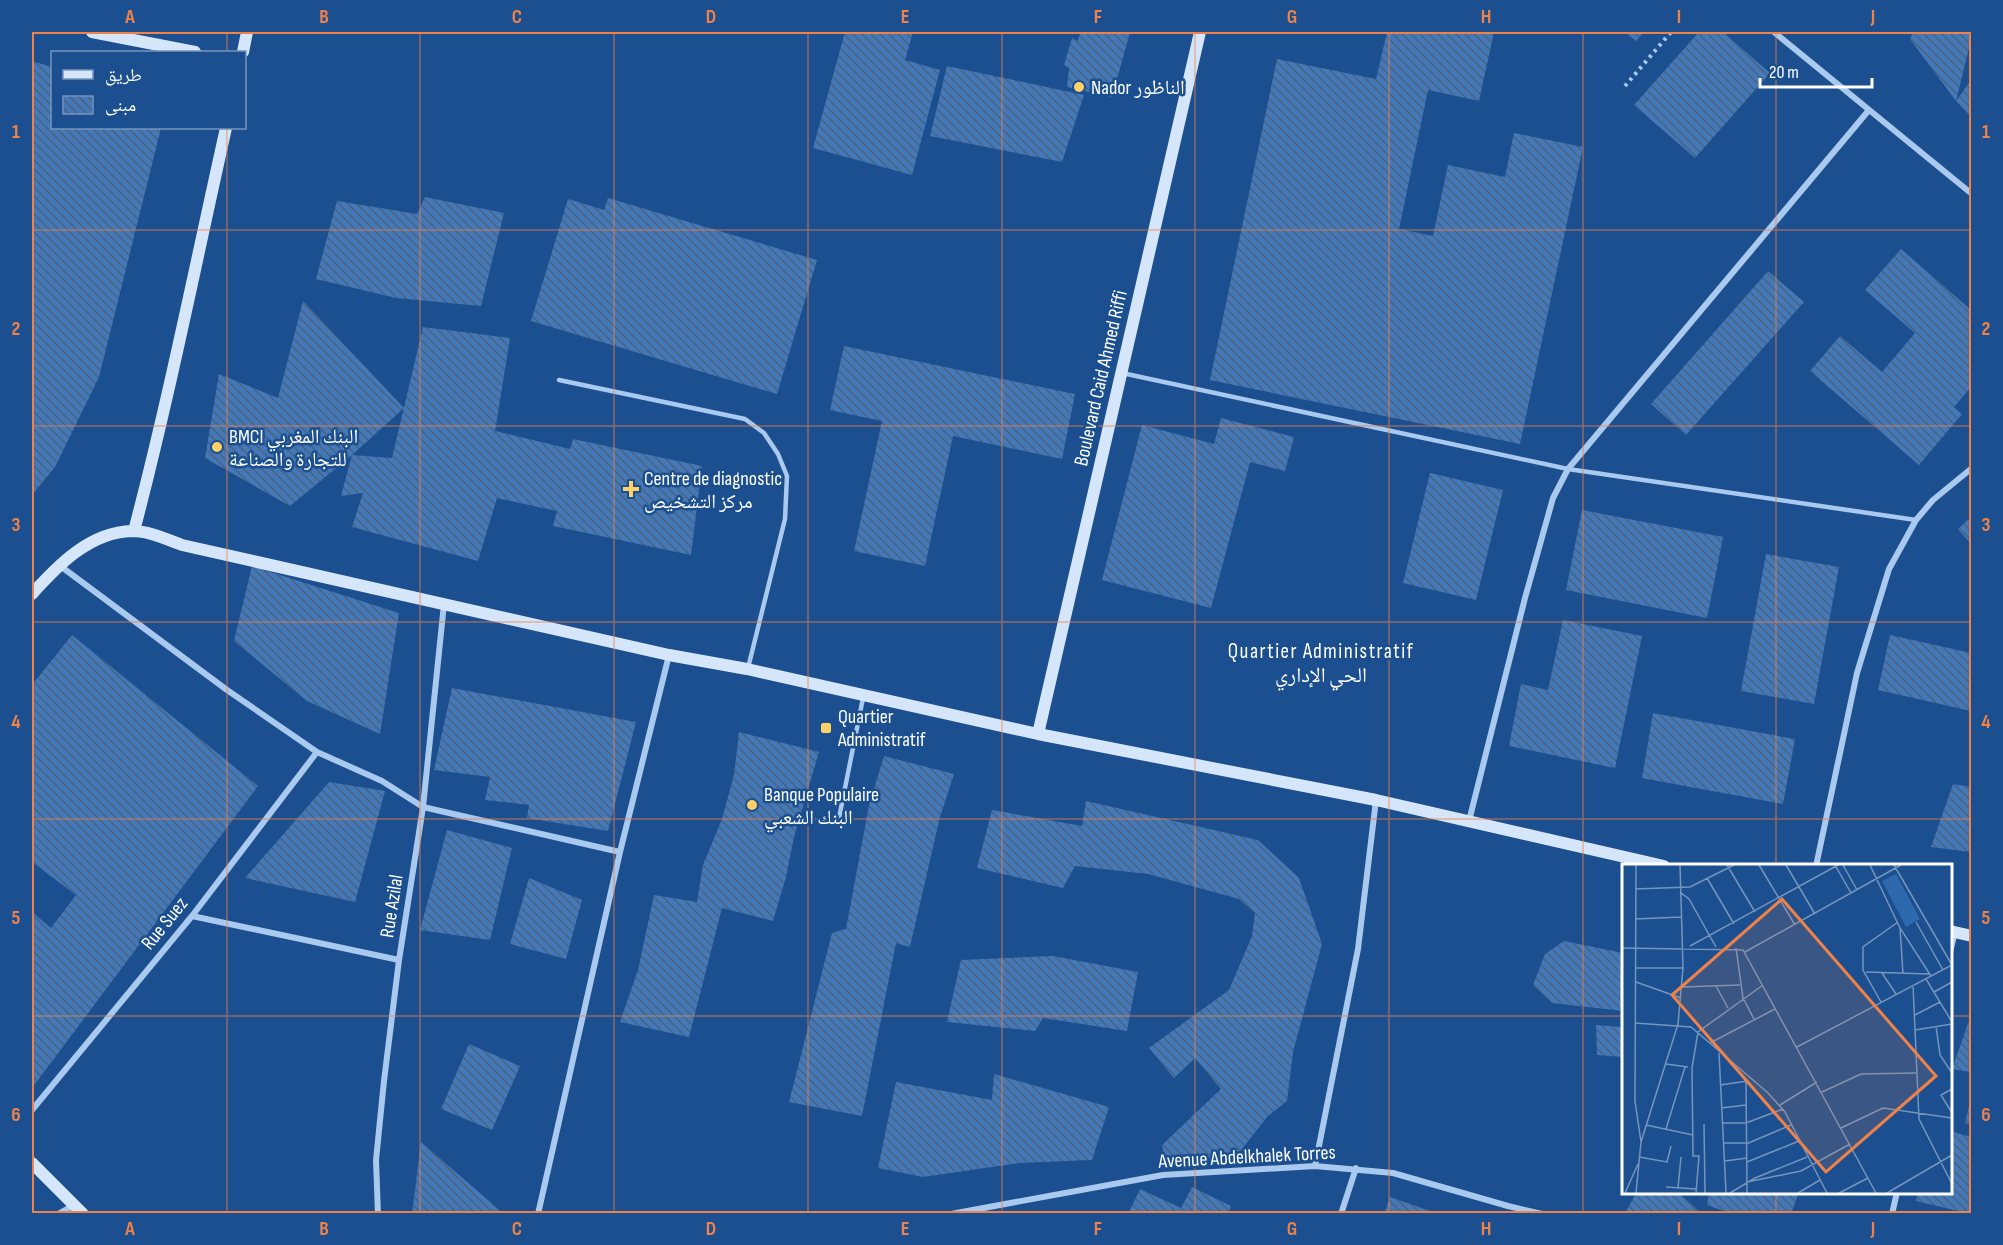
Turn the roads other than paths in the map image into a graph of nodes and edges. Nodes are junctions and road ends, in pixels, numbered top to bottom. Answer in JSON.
{"nodes":[{"id":1,"x":92,"y":32,"type":"edge"},
{"id":2,"x":247,"y":32,"type":"edge"},
{"id":3,"x":1200,"y":32,"type":"edge"},
{"id":4,"x":1774,"y":32,"type":"edge"},
{"id":5,"x":190,"y":51,"type":"edge"},
{"id":6,"x":243,"y":51,"type":"edge"},
{"id":7,"x":1869,"y":110,"type":"junction"},
{"id":8,"x":226,"y":129,"type":"edge"},
{"id":9,"x":1971,"y":194,"type":"edge"},
{"id":10,"x":1122,"y":373,"type":"junction"},
{"id":11,"x":560,"y":380,"type":"dead end"},
{"id":12,"x":1971,"y":468,"type":"edge"},
{"id":13,"x":1568,"y":469,"type":"junction"},
{"id":14,"x":1916,"y":520,"type":"junction"},
{"id":15,"x":134,"y":531,"type":"junction"},
{"id":16,"x":59,"y":565,"type":"junction"},
{"id":17,"x":32,"y":594,"type":"edge"},
{"id":18,"x":444,"y":603,"type":"junction"},
{"id":19,"x":669,"y":655,"type":"junction"},
{"id":20,"x":747,"y":669,"type":"junction"},
{"id":21,"x":864,"y":694,"type":"junction"},
{"id":22,"x":1038,"y":734,"type":"junction"},
{"id":23,"x":317,"y":752,"type":"junction"},
{"id":24,"x":1376,"y":800,"type":"junction"},
{"id":25,"x":423,"y":807,"type":"junction"},
{"id":26,"x":839,"y":818,"type":"dead end"},
{"id":27,"x":1469,"y":821,"type":"junction"},
{"id":28,"x":620,"y":852,"type":"junction"},
{"id":29,"x":1655,"y":864,"type":"edge"},
{"id":30,"x":1816,"y":864,"type":"edge"},
{"id":31,"x":192,"y":916,"type":"junction"},
{"id":32,"x":1953,"y":932,"type":"edge"},
{"id":33,"x":1971,"y":936,"type":"edge"},
{"id":34,"x":399,"y":960,"type":"junction"},
{"id":35,"x":32,"y":1110,"type":"edge"},
{"id":36,"x":32,"y":1163,"type":"edge"},
{"id":37,"x":1316,"y":1166,"type":"junction"},
{"id":38,"x":1356,"y":1168,"type":"junction"},
{"id":39,"x":1897,"y":1194,"type":"edge"},
{"id":40,"x":1508,"y":1206,"type":"junction"},
{"id":41,"x":79,"y":1209,"type":"edge"},
{"id":42,"x":994,"y":1210,"type":"edge"},
{"id":43,"x":58,"y":1214,"type":"edge"},
{"id":44,"x":378,"y":1214,"type":"edge"},
{"id":45,"x":538,"y":1214,"type":"edge"},
{"id":46,"x":951,"y":1214,"type":"edge"},
{"id":47,"x":1341,"y":1214,"type":"edge"},
{"id":48,"x":1504,"y":1214,"type":"edge"},
{"id":49,"x":1542,"y":1214,"type":"edge"},
{"id":50,"x":1892,"y":1214,"type":"edge"}],
"edges":[{"from":1,"to":5,"type":"street"},
{"from":2,"to":6,"type":"street"},
{"from":3,"to":10,"type":"street","name":"Boulevard Caid Ahmed Riffi"},
{"from":4,"to":7,"type":"street"},
{"from":7,"to":9,"type":"street"},
{"from":7,"to":13,"type":"street"},
{"from":8,"to":15,"type":"street"},
{"from":10,"to":13,"type":"lane"},
{"from":10,"to":22,"type":"street","name":"Boulevard Caid Ahmed Riffi"},
{"from":11,"to":20,"type":"lane"},
{"from":12,"to":14,"type":"street"},
{"from":13,"to":14,"type":"lane"},
{"from":13,"to":27,"type":"street"},
{"from":14,"to":30,"type":"street"},
{"from":15,"to":16,"type":"street"},
{"from":15,"to":18,"type":"street"},
{"from":16,"to":17,"type":"street"},
{"from":16,"to":23,"type":"street"},
{"from":18,"to":19,"type":"street"},
{"from":18,"to":25,"type":"street","name":"Rue Azilal"},
{"from":19,"to":20,"type":"street"},
{"from":19,"to":28,"type":"street"},
{"from":20,"to":21,"type":"street"},
{"from":21,"to":22,"type":"street"},
{"from":21,"to":26,"type":"lane"},
{"from":22,"to":24,"type":"street"},
{"from":23,"to":25,"type":"street"},
{"from":23,"to":31,"type":"street","name":"Rue Suez"},
{"from":24,"to":27,"type":"street"},
{"from":24,"to":37,"type":"street"},
{"from":25,"to":28,"type":"street"},
{"from":25,"to":34,"type":"street","name":"Rue Azilal"},
{"from":27,"to":29,"type":"street"},
{"from":28,"to":45,"type":"street"},
{"from":31,"to":34,"type":"street"},
{"from":31,"to":35,"type":"street","name":"Rue Suez"},
{"from":32,"to":33,"type":"street"},
{"from":34,"to":44,"type":"street","name":"Rue Azilal"},
{"from":36,"to":41,"type":"street"},
{"from":37,"to":38,"type":"street","name":"Avenue Abdelkhalek Torres"},
{"from":37,"to":42,"type":"street","name":"Avenue Abdelkhalek Torres"},
{"from":38,"to":40,"type":"street","name":"Avenue Abdelkhalek Torres"},
{"from":38,"to":47,"type":"street"},
{"from":39,"to":50,"type":"street"},
{"from":40,"to":48,"type":"street"},
{"from":40,"to":49,"type":"street","name":"Avenue Abdelkhalek Torres"},
{"from":41,"to":43,"type":"street"},
{"from":42,"to":46,"type":"street","name":"Avenue Abdelkhalek Torres"}]}
